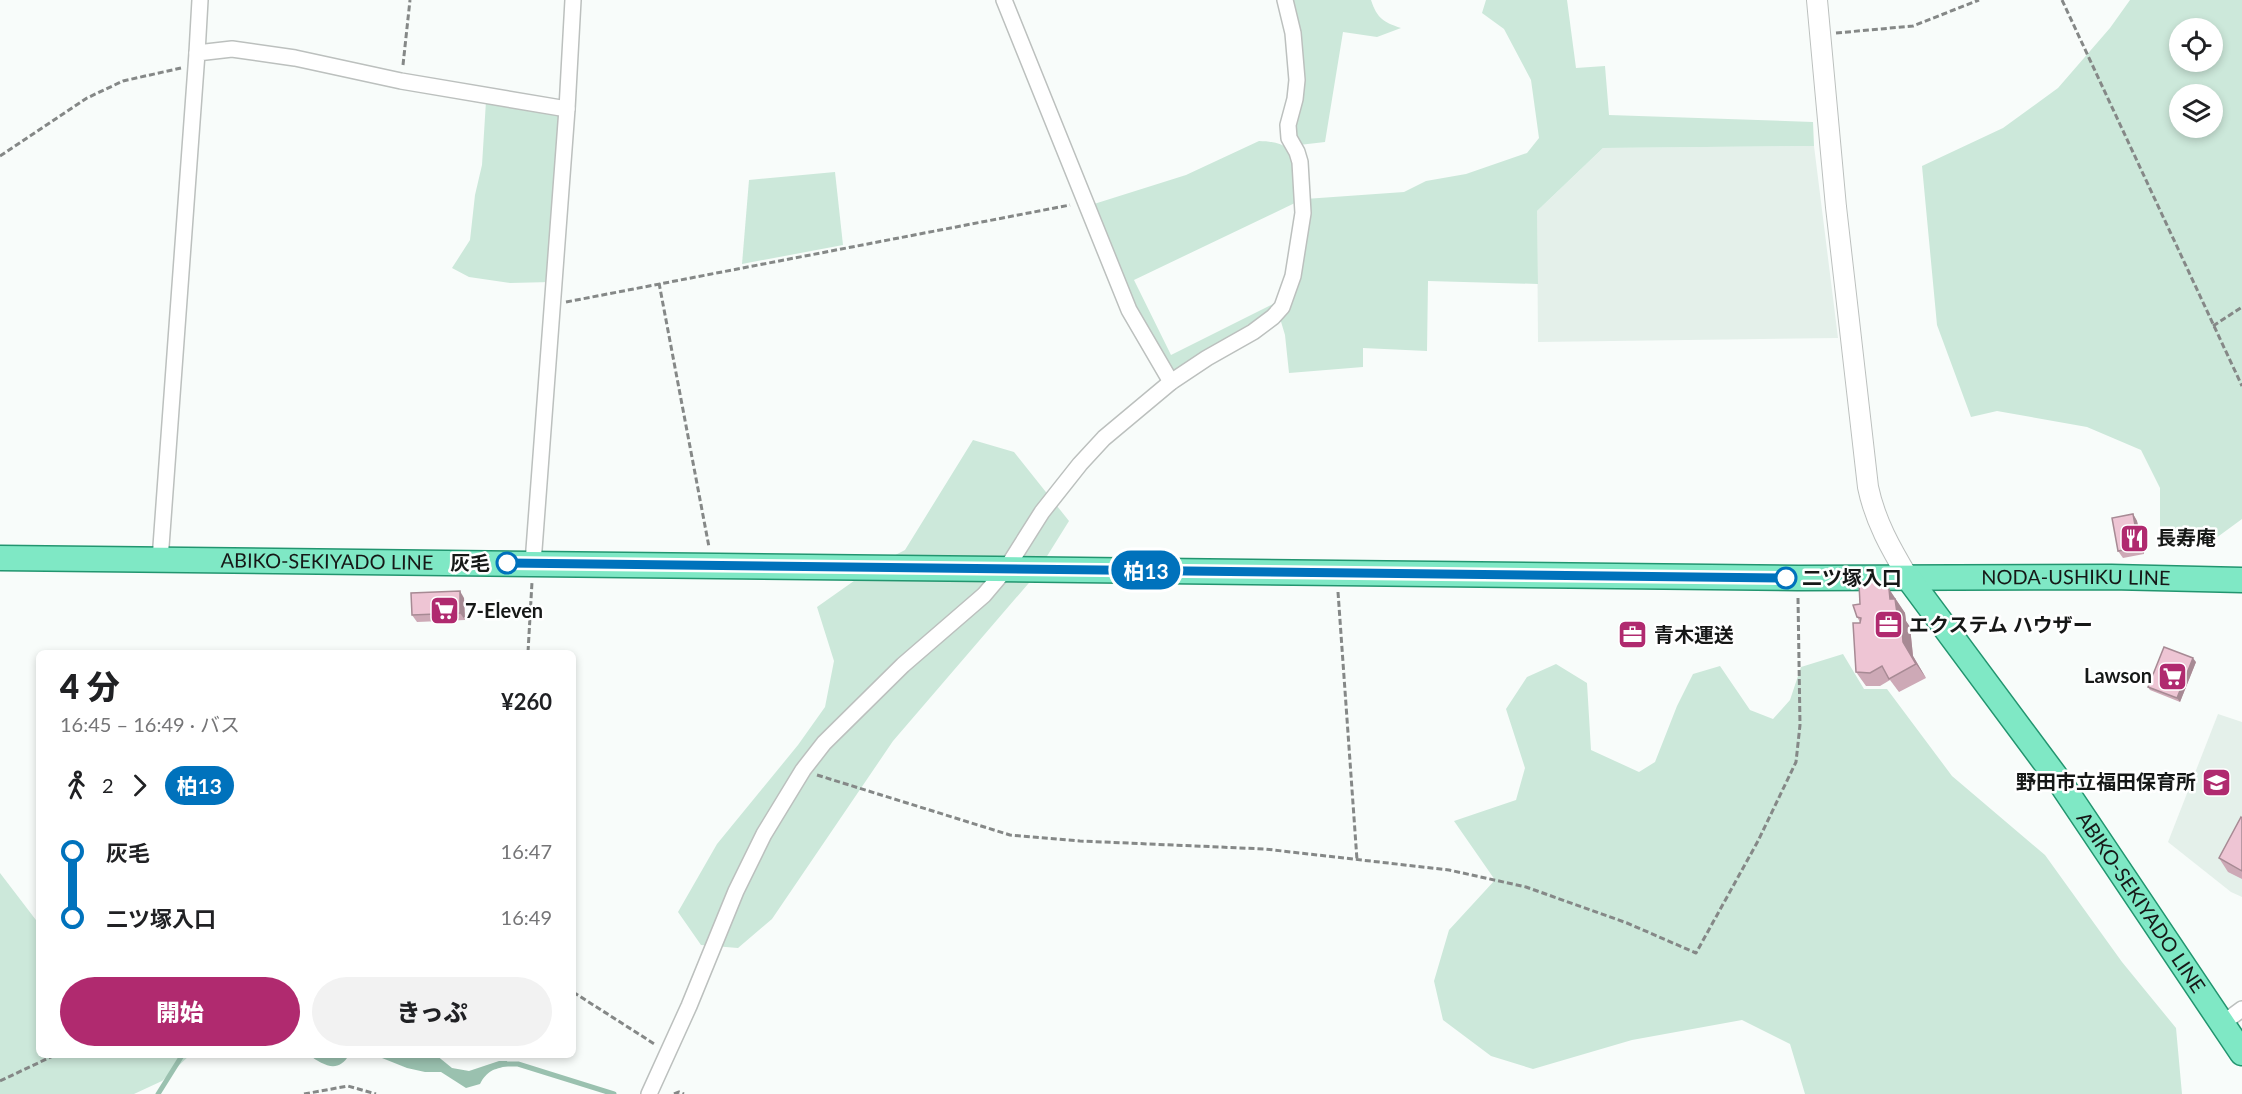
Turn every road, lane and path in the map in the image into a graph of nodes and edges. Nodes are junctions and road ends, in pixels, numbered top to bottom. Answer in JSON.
{"nodes":[{"id":1,"x":200,"y":0,"type":"edge"},
{"id":2,"x":410,"y":0,"type":"edge"},
{"id":3,"x":573,"y":0,"type":"edge"},
{"id":4,"x":1004,"y":0,"type":"edge"},
{"id":5,"x":1285,"y":0,"type":"edge"},
{"id":6,"x":1817,"y":0,"type":"edge"},
{"id":7,"x":1979,"y":0,"type":"edge"},
{"id":8,"x":2062,"y":0,"type":"edge"},
{"id":9,"x":1820,"y":36,"type":"junction"},
{"id":10,"x":196,"y":59,"type":"junction"},
{"id":11,"x":401,"y":81,"type":"junction"},
{"id":12,"x":567,"y":109,"type":"junction"},
{"id":13,"x":0,"y":156,"type":"edge"},
{"id":14,"x":1086,"y":202,"type":"junction"},
{"id":15,"x":659,"y":284,"type":"junction"},
{"id":16,"x":553,"y":305,"type":"junction"},
{"id":17,"x":2242,"y":307,"type":"edge"},
{"id":18,"x":2213,"y":326,"type":"junction"},
{"id":19,"x":1171,"y":382,"type":"junction"},
{"id":20,"x":2242,"y":386,"type":"edge"},
{"id":21,"x":0,"y":558,"type":"edge"},
{"id":22,"x":160,"y":560,"type":"junction"},
{"id":23,"x":533,"y":563,"type":"junction"},
{"id":24,"x":712,"y":566,"type":"junction"},
{"id":25,"x":1006,"y":569,"type":"junction"},
{"id":26,"x":1337,"y":572,"type":"junction"},
{"id":27,"x":1798,"y":578,"type":"junction"},
{"id":28,"x":1910,"y":579,"type":"junction"},
{"id":29,"x":2242,"y":580,"type":"edge"},
{"id":30,"x":528,"y":650,"type":"edge"},
{"id":31,"x":803,"y":770,"type":"junction"},
{"id":32,"x":1357,"y":860,"type":"junction"},
{"id":33,"x":576,"y":994,"type":"edge"},
{"id":34,"x":2242,"y":1009,"type":"edge"},
{"id":35,"x":2223,"y":1023,"type":"junction"},
{"id":36,"x":668,"y":1052,"type":"junction"},
{"id":37,"x":2242,"y":1053,"type":"edge"},
{"id":38,"x":49,"y":1058,"type":"edge"},
{"id":39,"x":0,"y":1081,"type":"edge"},
{"id":40,"x":304,"y":1094,"type":"edge"},
{"id":41,"x":376,"y":1094,"type":"edge"},
{"id":42,"x":649,"y":1094,"type":"edge"},
{"id":43,"x":674,"y":1094,"type":"edge"},
{"id":44,"x":684,"y":1094,"type":"edge"}],
"edges":[{"from":1,"to":10,"type":"street"},
{"from":2,"to":11,"type":"path"},
{"from":3,"to":12,"type":"street"},
{"from":4,"to":14,"type":"street"},
{"from":5,"to":19,"type":"street"},
{"from":6,"to":9,"type":"street"},
{"from":7,"to":9,"type":"path"},
{"from":8,"to":18,"type":"path"},
{"from":9,"to":28,"type":"street"},
{"from":10,"to":11,"type":"street"},
{"from":10,"to":13,"type":"path"},
{"from":10,"to":22,"type":"street"},
{"from":11,"to":12,"type":"street"},
{"from":12,"to":16,"type":"street"},
{"from":14,"to":15,"type":"path"},
{"from":14,"to":19,"type":"street"},
{"from":15,"to":16,"type":"path"},
{"from":15,"to":24,"type":"path"},
{"from":16,"to":23,"type":"street"},
{"from":17,"to":18,"type":"path"},
{"from":18,"to":20,"type":"path"},
{"from":19,"to":25,"type":"street"},
{"from":21,"to":22,"type":"main road","name":"ABIKO-SEKIYADO LINE"},
{"from":22,"to":23,"type":"main road","name":"ABIKO-SEKIYADO LINE"},
{"from":23,"to":24,"type":"main road","name":"ABIKO-SEKIYADO LINE"},
{"from":23,"to":30,"type":"path"},
{"from":24,"to":25,"type":"main road","name":"ABIKO-SEKIYADO LINE"},
{"from":25,"to":26,"type":"main road","name":"ABIKO-SEKIYADO LINE"},
{"from":25,"to":31,"type":"street"},
{"from":26,"to":27,"type":"main road","name":"ABIKO-SEKIYADO LINE"},
{"from":26,"to":32,"type":"path"},
{"from":27,"to":28,"type":"main road","name":"ABIKO-SEKIYADO LINE"},
{"from":27,"to":32,"type":"path"},
{"from":28,"to":29,"type":"main road","name":"NODA-USHIKU LINE"},
{"from":28,"to":35,"type":"main road","name":"ABIKO-SEKIYADO LINE"},
{"from":31,"to":32,"type":"path"},
{"from":31,"to":36,"type":"street"},
{"from":33,"to":36,"type":"path"},
{"from":34,"to":35,"type":"street"},
{"from":35,"to":37,"type":"main road","name":"ABIKO-SEKIYADO LINE"},
{"from":36,"to":42,"type":"street"},
{"from":38,"to":39,"type":"path"},
{"from":40,"to":41,"type":"path"},
{"from":43,"to":44,"type":"path"}]}
